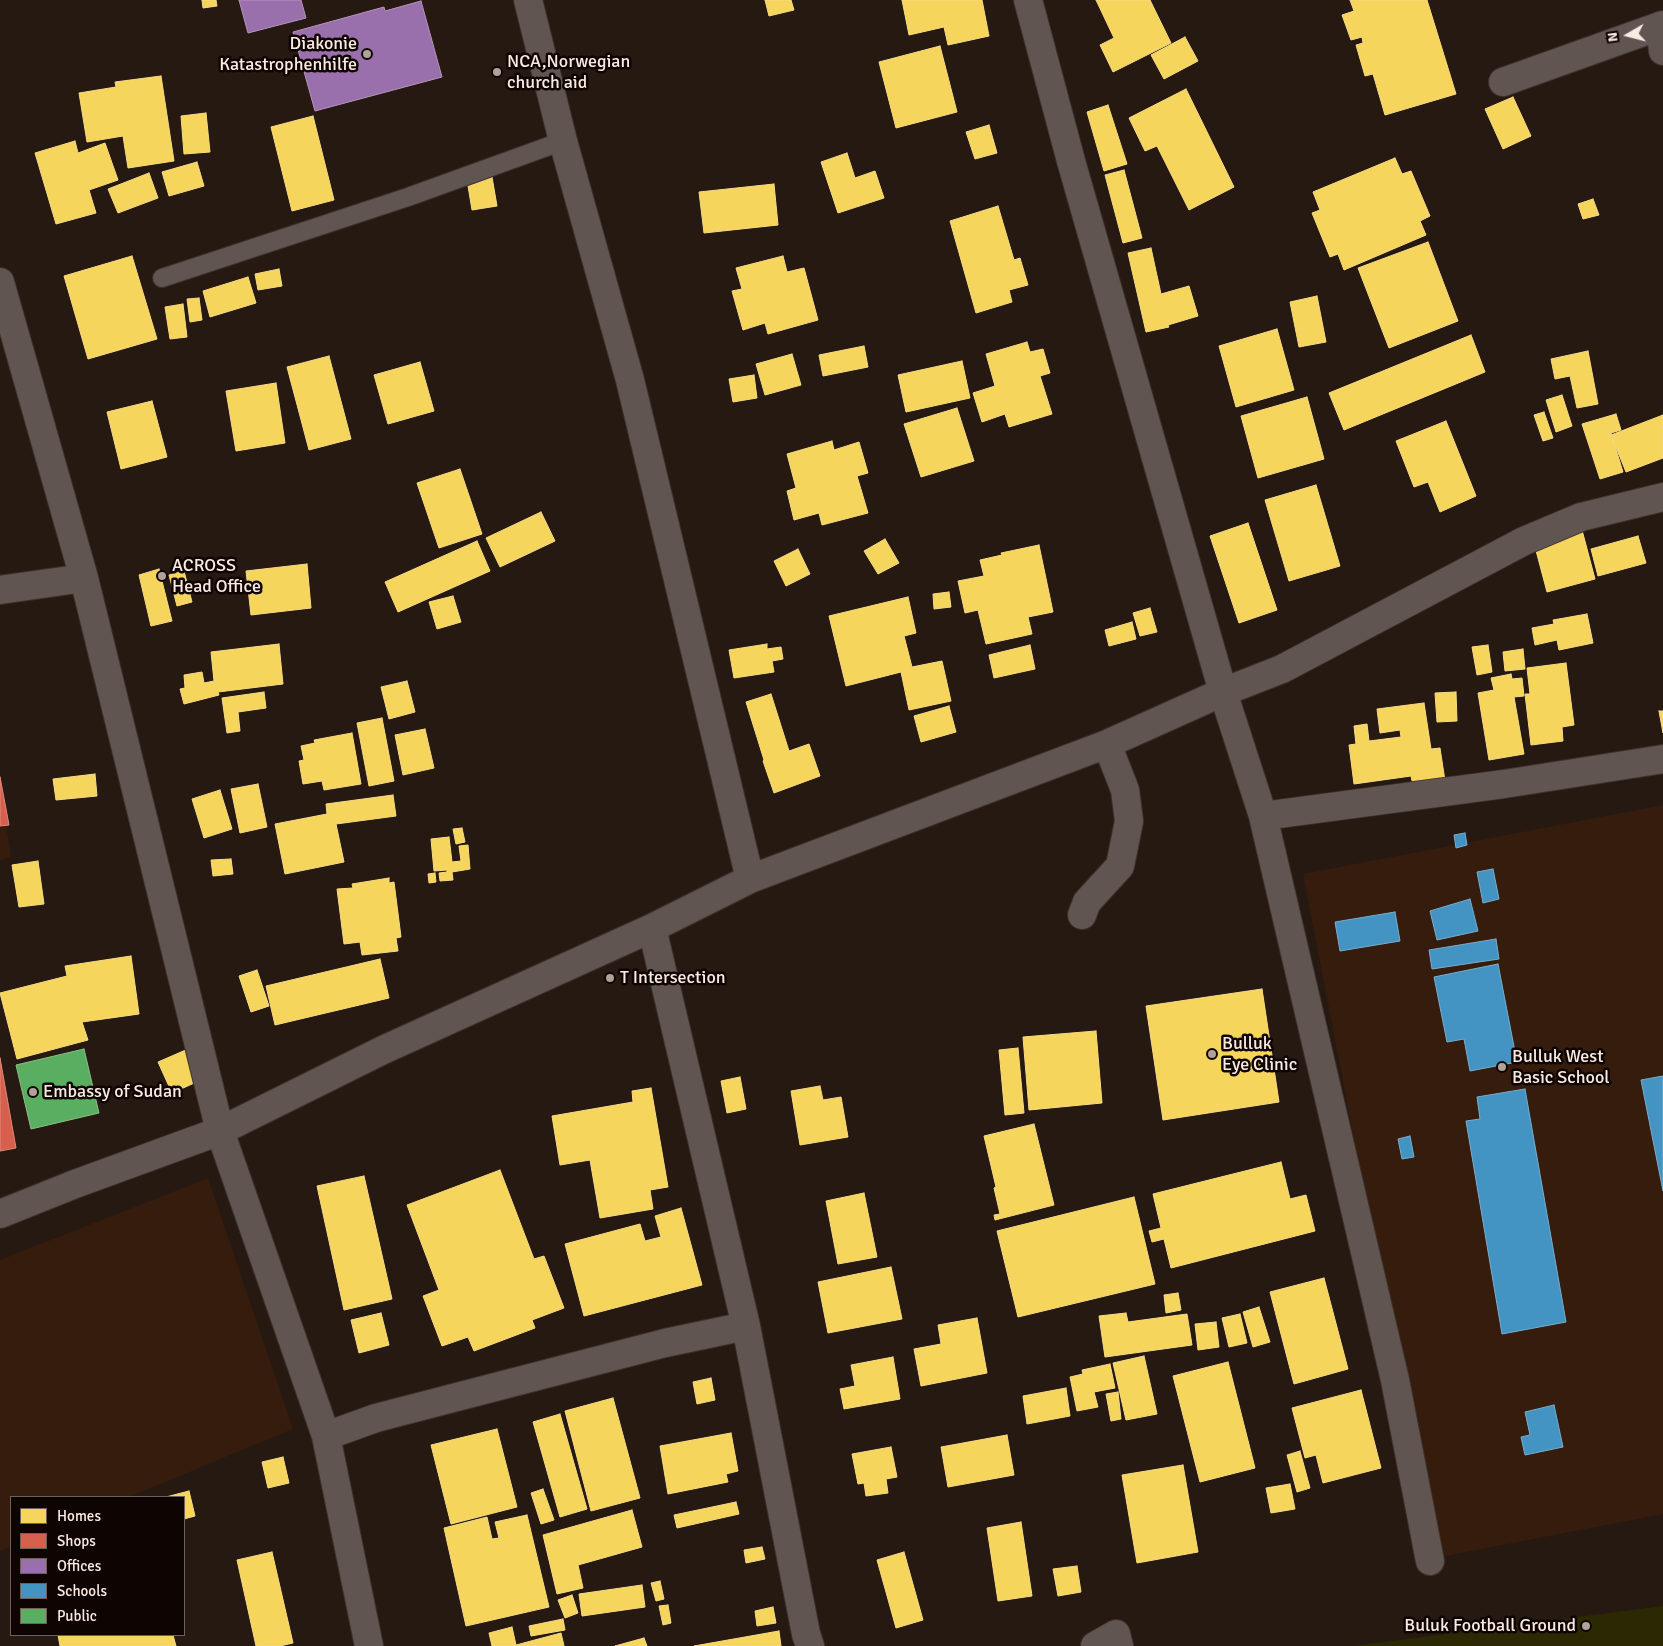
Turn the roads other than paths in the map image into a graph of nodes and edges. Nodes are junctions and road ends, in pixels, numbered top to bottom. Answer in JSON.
{"nodes":[{"id":1,"x":528,"y":0,"type":"edge"},
{"id":2,"x":1028,"y":0,"type":"edge"},
{"id":3,"x":1662,"y":34,"type":"edge"},
{"id":4,"x":1503,"y":82,"type":"dead end"},
{"id":5,"x":563,"y":140,"type":"junction"},
{"id":6,"x":162,"y":278,"type":"dead end"},
{"id":7,"x":0,"y":282,"type":"edge"},
{"id":8,"x":1663,"y":497,"type":"edge"},
{"id":9,"x":84,"y":578,"type":"junction"},
{"id":10,"x":0,"y":590,"type":"edge"},
{"id":11,"x":1223,"y":692,"type":"junction"},
{"id":12,"x":1106,"y":744,"type":"junction"},
{"id":13,"x":1663,"y":759,"type":"edge"},
{"id":14,"x":1263,"y":816,"type":"junction"},
{"id":15,"x":750,"y":879,"type":"junction"},
{"id":16,"x":1082,"y":915,"type":"dead end"},
{"id":17,"x":652,"y":928,"type":"junction"},
{"id":18,"x":220,"y":1131,"type":"junction"},
{"id":19,"x":0,"y":1214,"type":"edge"},
{"id":20,"x":746,"y":1326,"type":"junction"},
{"id":21,"x":326,"y":1436,"type":"junction"},
{"id":22,"x":1430,"y":1561,"type":"dead end"},
{"id":23,"x":813,"y":1642,"type":"edge"},
{"id":24,"x":369,"y":1646,"type":"edge"},
{"id":25,"x":1095,"y":1646,"type":"edge"},
{"id":26,"x":1119,"y":1646,"type":"edge"}],
"edges":[{"from":1,"to":5,"type":"street"},
{"from":2,"to":11,"type":"street"},
{"from":3,"to":4,"type":"street"},
{"from":5,"to":6,"type":"lane"},
{"from":5,"to":15,"type":"street"},
{"from":7,"to":9,"type":"street"},
{"from":8,"to":11,"type":"street"},
{"from":9,"to":10,"type":"street"},
{"from":9,"to":18,"type":"street"},
{"from":11,"to":12,"type":"street"},
{"from":11,"to":14,"type":"street"},
{"from":12,"to":15,"type":"street"},
{"from":12,"to":16,"type":"street"},
{"from":13,"to":14,"type":"street"},
{"from":14,"to":22,"type":"street"},
{"from":15,"to":17,"type":"street"},
{"from":17,"to":18,"type":"street"},
{"from":17,"to":20,"type":"street"},
{"from":18,"to":19,"type":"street"},
{"from":18,"to":21,"type":"street"},
{"from":20,"to":21,"type":"street"},
{"from":20,"to":23,"type":"street"},
{"from":21,"to":24,"type":"street"},
{"from":25,"to":26,"type":"street"}]}
